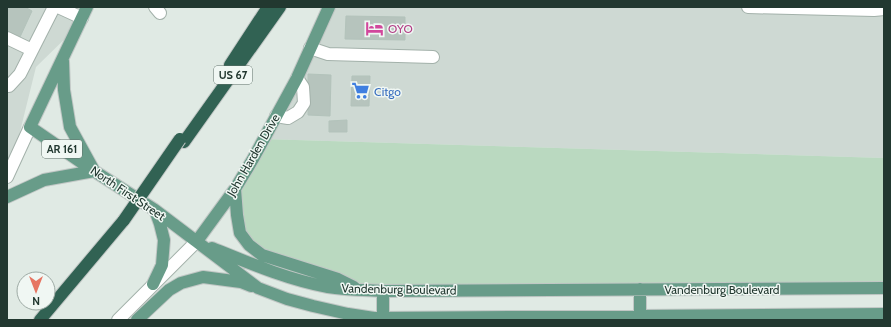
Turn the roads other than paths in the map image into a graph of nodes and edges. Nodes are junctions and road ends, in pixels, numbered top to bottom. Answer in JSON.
{"nodes":[{"id":1,"x":54,"y":7,"type":"edge"},
{"id":2,"x":58,"y":7,"type":"edge"},
{"id":3,"x":268,"y":7,"type":"edge"},
{"id":4,"x":280,"y":7,"type":"edge"},
{"id":5,"x":329,"y":7,"type":"edge"},
{"id":6,"x":748,"y":7,"type":"edge"},
{"id":7,"x":884,"y":9,"type":"edge"},
{"id":8,"x":82,"y":17,"type":"edge"},
{"id":9,"x":7,"y":38,"type":"edge"},
{"id":10,"x":310,"y":48,"type":"junction"},
{"id":11,"x":32,"y":50,"type":"junction"},
{"id":12,"x":433,"y":56,"type":"dead end"},
{"id":13,"x":63,"y":58,"type":"junction"},
{"id":14,"x":297,"y":78,"type":"junction"},
{"id":15,"x":7,"y":86,"type":"edge"},
{"id":16,"x":276,"y":116,"type":"junction"},
{"id":17,"x":30,"y":127,"type":"junction"},
{"id":18,"x":182,"y":141,"type":"junction"},
{"id":19,"x":94,"y":171,"type":"junction"},
{"id":20,"x":7,"y":177,"type":"edge"},
{"id":21,"x":235,"y":189,"type":"junction"},
{"id":22,"x":7,"y":197,"type":"edge"},
{"id":23,"x":155,"y":210,"type":"junction"},
{"id":24,"x":127,"y":221,"type":"junction"},
{"id":25,"x":196,"y":241,"type":"junction"},
{"id":26,"x":153,"y":284,"type":"junction"},
{"id":27,"x":258,"y":288,"type":"junction"},
{"id":28,"x":884,"y":288,"type":"edge"},
{"id":29,"x":640,"y":289,"type":"junction"},
{"id":30,"x":358,"y":290,"type":"junction"},
{"id":31,"x":383,"y":291,"type":"junction"},
{"id":32,"x":884,"y":314,"type":"edge"},
{"id":33,"x":640,"y":316,"type":"junction"},
{"id":34,"x":383,"y":319,"type":"edge"},
{"id":35,"x":421,"y":319,"type":"edge"},
{"id":36,"x":40,"y":320,"type":"edge"},
{"id":37,"x":49,"y":320,"type":"edge"},
{"id":38,"x":118,"y":320,"type":"edge"},
{"id":39,"x":136,"y":320,"type":"edge"}],
"edges":[{"from":1,"to":11,"type":"street"},
{"from":2,"to":8,"type":"street"},
{"from":3,"to":18,"type":"highway","number":"US 67"},
{"from":4,"to":18,"type":"highway","number":"US 67"},
{"from":5,"to":10,"type":"main road","name":"John Harden Drive"},
{"from":6,"to":7,"type":"street"},
{"from":8,"to":13,"type":"main road","number":"AR 161"},
{"from":9,"to":11,"type":"street"},
{"from":10,"to":12,"type":"street"},
{"from":10,"to":14,"type":"main road","name":"John Harden Drive"},
{"from":11,"to":15,"type":"street"},
{"from":13,"to":17,"type":"main road","number":"AR 161"},
{"from":13,"to":19,"type":"main road"},
{"from":14,"to":16,"type":"main road","name":"John Harden Drive"},
{"from":14,"to":16,"type":"street"},
{"from":16,"to":21,"type":"main road","name":"John Harden Drive"},
{"from":17,"to":19,"type":"main road","name":"North First Street","number":"AR 161"},
{"from":17,"to":20,"type":"street"},
{"from":18,"to":24,"type":"highway","number":"US 67"},
{"from":19,"to":22,"type":"main road"},
{"from":19,"to":23,"type":"main road","name":"North First Street","number":"AR 161"},
{"from":21,"to":25,"type":"main road","name":"John Harden Drive"},
{"from":21,"to":30,"type":"main road"},
{"from":23,"to":25,"type":"main road","name":"North First Street","number":"AR 161"},
{"from":23,"to":26,"type":"main road"},
{"from":24,"to":36,"type":"highway","number":"US 67"},
{"from":24,"to":37,"type":"highway","number":"US 67"},
{"from":25,"to":26,"type":"street","name":"John Harden Drive"},
{"from":25,"to":27,"type":"main road","name":"Vandenburg Boulevard"},
{"from":25,"to":30,"type":"main road","name":"Vandenburg Boulevard"},
{"from":26,"to":38,"type":"street","name":"John Harden Drive"},
{"from":27,"to":34,"type":"main road","name":"Vandenburg Boulevard"},
{"from":27,"to":39,"type":"main road"},
{"from":28,"to":29,"type":"main road","name":"Vandenburg Boulevard"},
{"from":29,"to":31,"type":"main road","name":"Vandenburg Boulevard"},
{"from":29,"to":33,"type":"main road"},
{"from":30,"to":31,"type":"main road","name":"Vandenburg Boulevard"},
{"from":31,"to":34,"type":"main road"},
{"from":32,"to":33,"type":"main road","name":"Vandenburg Boulevard"},
{"from":33,"to":35,"type":"main road","name":"Vandenburg Boulevard"},
{"from":34,"to":35,"type":"main road","name":"Vandenburg Boulevard"}]}
